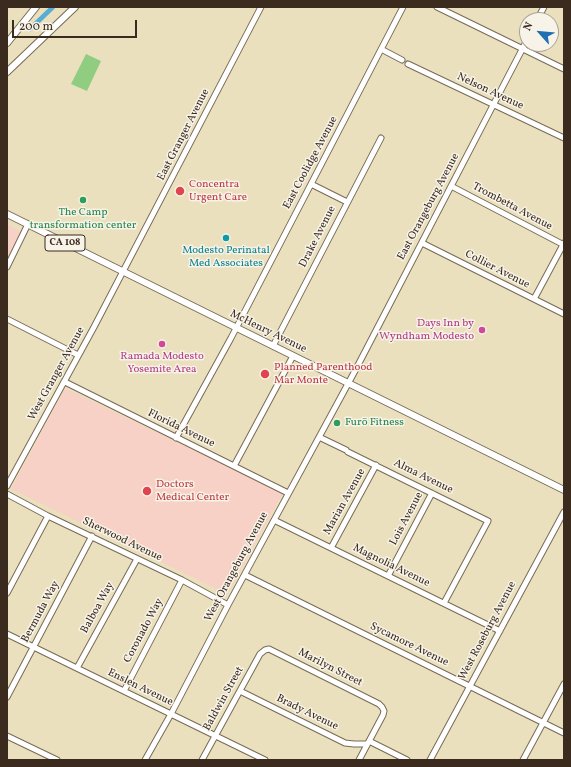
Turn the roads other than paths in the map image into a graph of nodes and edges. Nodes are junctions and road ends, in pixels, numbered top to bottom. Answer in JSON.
{"nodes":[{"id":1,"x":36,"y":7,"type":"edge"},
{"id":2,"x":75,"y":7,"type":"edge"},
{"id":3,"x":262,"y":7,"type":"edge"},
{"id":4,"x":403,"y":7,"type":"edge"},
{"id":5,"x":437,"y":7,"type":"edge"},
{"id":6,"x":7,"y":43,"type":"edge"},
{"id":7,"x":519,"y":46,"type":"edge"},
{"id":8,"x":381,"y":49,"type":"junction"},
{"id":9,"x":521,"y":52,"type":"edge"},
{"id":10,"x":531,"y":52,"type":"edge"},
{"id":11,"x":402,"y":60,"type":"dead end"},
{"id":12,"x":408,"y":64,"type":"dead end"},
{"id":13,"x":564,"y":69,"type":"edge"},
{"id":14,"x":7,"y":72,"type":"edge"},
{"id":15,"x":494,"y":104,"type":"junction"},
{"id":16,"x":381,"y":138,"type":"dead end"},
{"id":17,"x":564,"y":138,"type":"edge"},
{"id":18,"x":311,"y":184,"type":"junction"},
{"id":19,"x":451,"y":186,"type":"junction"},
{"id":20,"x":347,"y":202,"type":"junction"},
{"id":21,"x":7,"y":214,"type":"edge"},
{"id":22,"x":28,"y":224,"type":"junction"},
{"id":23,"x":422,"y":243,"type":"junction"},
{"id":24,"x":564,"y":244,"type":"edge"},
{"id":25,"x":7,"y":267,"type":"edge"},
{"id":26,"x":124,"y":272,"type":"junction"},
{"id":27,"x":534,"y":299,"type":"junction"},
{"id":28,"x":564,"y":314,"type":"edge"},
{"id":29,"x":7,"y":319,"type":"edge"},
{"id":30,"x":236,"y":327,"type":"junction"},
{"id":31,"x":273,"y":346,"type":"junction"},
{"id":32,"x":78,"y":355,"type":"junction"},
{"id":33,"x":293,"y":356,"type":"junction"},
{"id":34,"x":65,"y":382,"type":"junction"},
{"id":35,"x":348,"y":383,"type":"junction"},
{"id":36,"x":319,"y":437,"type":"junction"},
{"id":37,"x":176,"y":438,"type":"junction"},
{"id":38,"x":376,"y":465,"type":"junction"},
{"id":39,"x":234,"y":466,"type":"junction"},
{"id":40,"x":7,"y":486,"type":"edge"},
{"id":41,"x":564,"y":490,"type":"edge"},
{"id":42,"x":288,"y":493,"type":"junction"},
{"id":43,"x":432,"y":493,"type":"junction"},
{"id":44,"x":7,"y":494,"type":"edge"},
{"id":45,"x":564,"y":512,"type":"edge"},
{"id":46,"x":48,"y":516,"type":"junction"},
{"id":47,"x":274,"y":520,"type":"junction"},
{"id":48,"x":92,"y":536,"type":"junction"},
{"id":49,"x":331,"y":548,"type":"junction"},
{"id":50,"x":137,"y":559,"type":"junction"},
{"id":51,"x":245,"y":575,"type":"junction"},
{"id":52,"x":388,"y":576,"type":"junction"},
{"id":53,"x":182,"y":580,"type":"junction"},
{"id":54,"x":7,"y":593,"type":"edge"},
{"id":55,"x":444,"y":603,"type":"junction"},
{"id":56,"x":228,"y":605,"type":"junction"},
{"id":57,"x":500,"y":631,"type":"junction"},
{"id":58,"x":7,"y":634,"type":"edge"},
{"id":59,"x":34,"y":647,"type":"junction"},
{"id":60,"x":265,"y":650,"type":"joint"},
{"id":61,"x":77,"y":668,"type":"junction"},
{"id":62,"x":564,"y":684,"type":"edge"},
{"id":63,"x":470,"y":686,"type":"junction"},
{"id":64,"x":124,"y":691,"type":"junction"},
{"id":65,"x":240,"y":691,"type":"junction"},
{"id":66,"x":7,"y":697,"type":"edge"},
{"id":67,"x":171,"y":714,"type":"junction"},
{"id":68,"x":543,"y":723,"type":"junction"},
{"id":69,"x":564,"y":733,"type":"edge"},
{"id":70,"x":7,"y":736,"type":"edge"},
{"id":71,"x":215,"y":736,"type":"junction"},
{"id":72,"x":368,"y":742,"type":"junction"},
{"id":73,"x":57,"y":760,"type":"edge"},
{"id":74,"x":145,"y":760,"type":"edge"},
{"id":75,"x":202,"y":760,"type":"edge"},
{"id":76,"x":265,"y":760,"type":"edge"},
{"id":77,"x":359,"y":760,"type":"edge"},
{"id":78,"x":407,"y":760,"type":"edge"},
{"id":79,"x":430,"y":760,"type":"edge"},
{"id":80,"x":523,"y":760,"type":"edge"}],
"edges":[{"from":1,"to":6,"type":"main road"},
{"from":2,"to":14,"type":"main road"},
{"from":3,"to":26,"type":"street","name":"East Granger Avenue"},
{"from":4,"to":8,"type":"street","name":"East Coolidge Avenue"},
{"from":5,"to":7,"type":"street"},
{"from":8,"to":11,"type":"street"},
{"from":8,"to":18,"type":"street","name":"East Coolidge Avenue"},
{"from":9,"to":15,"type":"street","name":"East Orangeburg Avenue"},
{"from":10,"to":13,"type":"street"},
{"from":12,"to":15,"type":"street","name":"Nelson Avenue"},
{"from":15,"to":17,"type":"street","name":"Nelson Avenue"},
{"from":15,"to":19,"type":"street","name":"East Orangeburg Avenue"},
{"from":16,"to":20,"type":"street","name":"Drake Avenue"},
{"from":18,"to":20,"type":"street"},
{"from":18,"to":30,"type":"street","name":"East Coolidge Avenue"},
{"from":19,"to":23,"type":"street","name":"East Orangeburg Avenue"},
{"from":19,"to":24,"type":"street","name":"Trombetta Avenue"},
{"from":20,"to":31,"type":"street","name":"Drake Avenue"},
{"from":21,"to":22,"type":"main road","name":"McHenry Avenue","number":"CA 108"},
{"from":22,"to":25,"type":"street"},
{"from":22,"to":26,"type":"main road","name":"McHenry Avenue","number":"CA 108"},
{"from":23,"to":27,"type":"street","name":"Collier Avenue"},
{"from":23,"to":35,"type":"street","name":"East Orangeburg Avenue"},
{"from":24,"to":27,"type":"street"},
{"from":26,"to":30,"type":"main road","name":"McHenry Avenue","number":"CA 108"},
{"from":26,"to":32,"type":"street","name":"West Granger Avenue"},
{"from":27,"to":28,"type":"street","name":"Collier Avenue"},
{"from":29,"to":32,"type":"street"},
{"from":30,"to":31,"type":"main road","name":"McHenry Avenue","number":"CA 108"},
{"from":30,"to":37,"type":"street","name":"East Coolidge Avenue"},
{"from":31,"to":33,"type":"main road","name":"McHenry Avenue","number":"CA 108"},
{"from":32,"to":34,"type":"street","name":"West Granger Avenue"},
{"from":33,"to":35,"type":"main road","name":"McHenry Avenue","number":"CA 108"},
{"from":33,"to":39,"type":"street"},
{"from":34,"to":37,"type":"street","name":"Florida Avenue"},
{"from":34,"to":40,"type":"street","name":"West Granger Avenue"},
{"from":35,"to":36,"type":"street","name":"West Orangeburg Avenue"},
{"from":35,"to":41,"type":"main road","name":"McHenry Avenue","number":"CA 108"},
{"from":36,"to":38,"type":"street","name":"Alma Avenue"},
{"from":36,"to":42,"type":"street","name":"West Orangeburg Avenue"},
{"from":37,"to":39,"type":"street","name":"Florida Avenue"},
{"from":38,"to":43,"type":"street","name":"Alma Avenue"},
{"from":38,"to":49,"type":"street","name":"Marian Avenue"},
{"from":39,"to":42,"type":"street","name":"Florida Avenue"},
{"from":42,"to":47,"type":"street","name":"West Orangeburg Avenue"},
{"from":43,"to":52,"type":"street","name":"Lois Avenue"},
{"from":43,"to":55,"type":"street","name":"Alma Avenue"},
{"from":44,"to":46,"type":"street","name":"Sherwood Avenue"},
{"from":45,"to":57,"type":"street","name":"West Roseburg Avenue"},
{"from":46,"to":48,"type":"street","name":"Sherwood Avenue"},
{"from":46,"to":54,"type":"street"},
{"from":47,"to":49,"type":"street","name":"Magnolia Avenue"},
{"from":47,"to":51,"type":"street","name":"West Orangeburg Avenue"},
{"from":48,"to":50,"type":"street","name":"Sherwood Avenue"},
{"from":48,"to":59,"type":"street","name":"Bermuda Way"},
{"from":49,"to":52,"type":"street","name":"Magnolia Avenue"},
{"from":50,"to":53,"type":"street","name":"Sherwood Avenue"},
{"from":50,"to":61,"type":"street","name":"Balboa Way"},
{"from":51,"to":56,"type":"street","name":"West Orangeburg Avenue"},
{"from":51,"to":63,"type":"street","name":"Sycamore Avenue"},
{"from":52,"to":55,"type":"street","name":"Magnolia Avenue"},
{"from":53,"to":56,"type":"street","name":"Sherwood Avenue"},
{"from":53,"to":64,"type":"street","name":"Coronado Way"},
{"from":55,"to":57,"type":"street","name":"Magnolia Avenue"},
{"from":56,"to":67,"type":"street","name":"West Orangeburg Avenue"},
{"from":57,"to":63,"type":"street","name":"West Roseburg Avenue"},
{"from":58,"to":59,"type":"street","name":"Enslen Avenue"},
{"from":59,"to":61,"type":"street","name":"Enslen Avenue"},
{"from":59,"to":66,"type":"street","name":"Bermuda Way"},
{"from":60,"to":65,"type":"street","name":"Baldwin Street"},
{"from":60,"to":72,"type":"street","name":"Marilyn Street"},
{"from":61,"to":64,"type":"street","name":"Enslen Avenue"},
{"from":62,"to":68,"type":"street"},
{"from":63,"to":68,"type":"street","name":"Sycamore Avenue"},
{"from":63,"to":79,"type":"street","name":"West Roseburg Avenue"},
{"from":64,"to":67,"type":"street","name":"Enslen Avenue"},
{"from":65,"to":71,"type":"street","name":"Baldwin Street"},
{"from":65,"to":72,"type":"street","name":"Brady Avenue"},
{"from":67,"to":71,"type":"street","name":"Enslen Avenue"},
{"from":67,"to":74,"type":"street","name":"West Orangeburg Avenue"},
{"from":68,"to":69,"type":"street","name":"Sycamore Avenue"},
{"from":68,"to":80,"type":"street"},
{"from":70,"to":73,"type":"street"},
{"from":71,"to":75,"type":"street","name":"Baldwin Street"},
{"from":71,"to":76,"type":"street","name":"Enslen Avenue"},
{"from":72,"to":77,"type":"street"},
{"from":72,"to":78,"type":"street","name":"Brady Avenue"}]}
